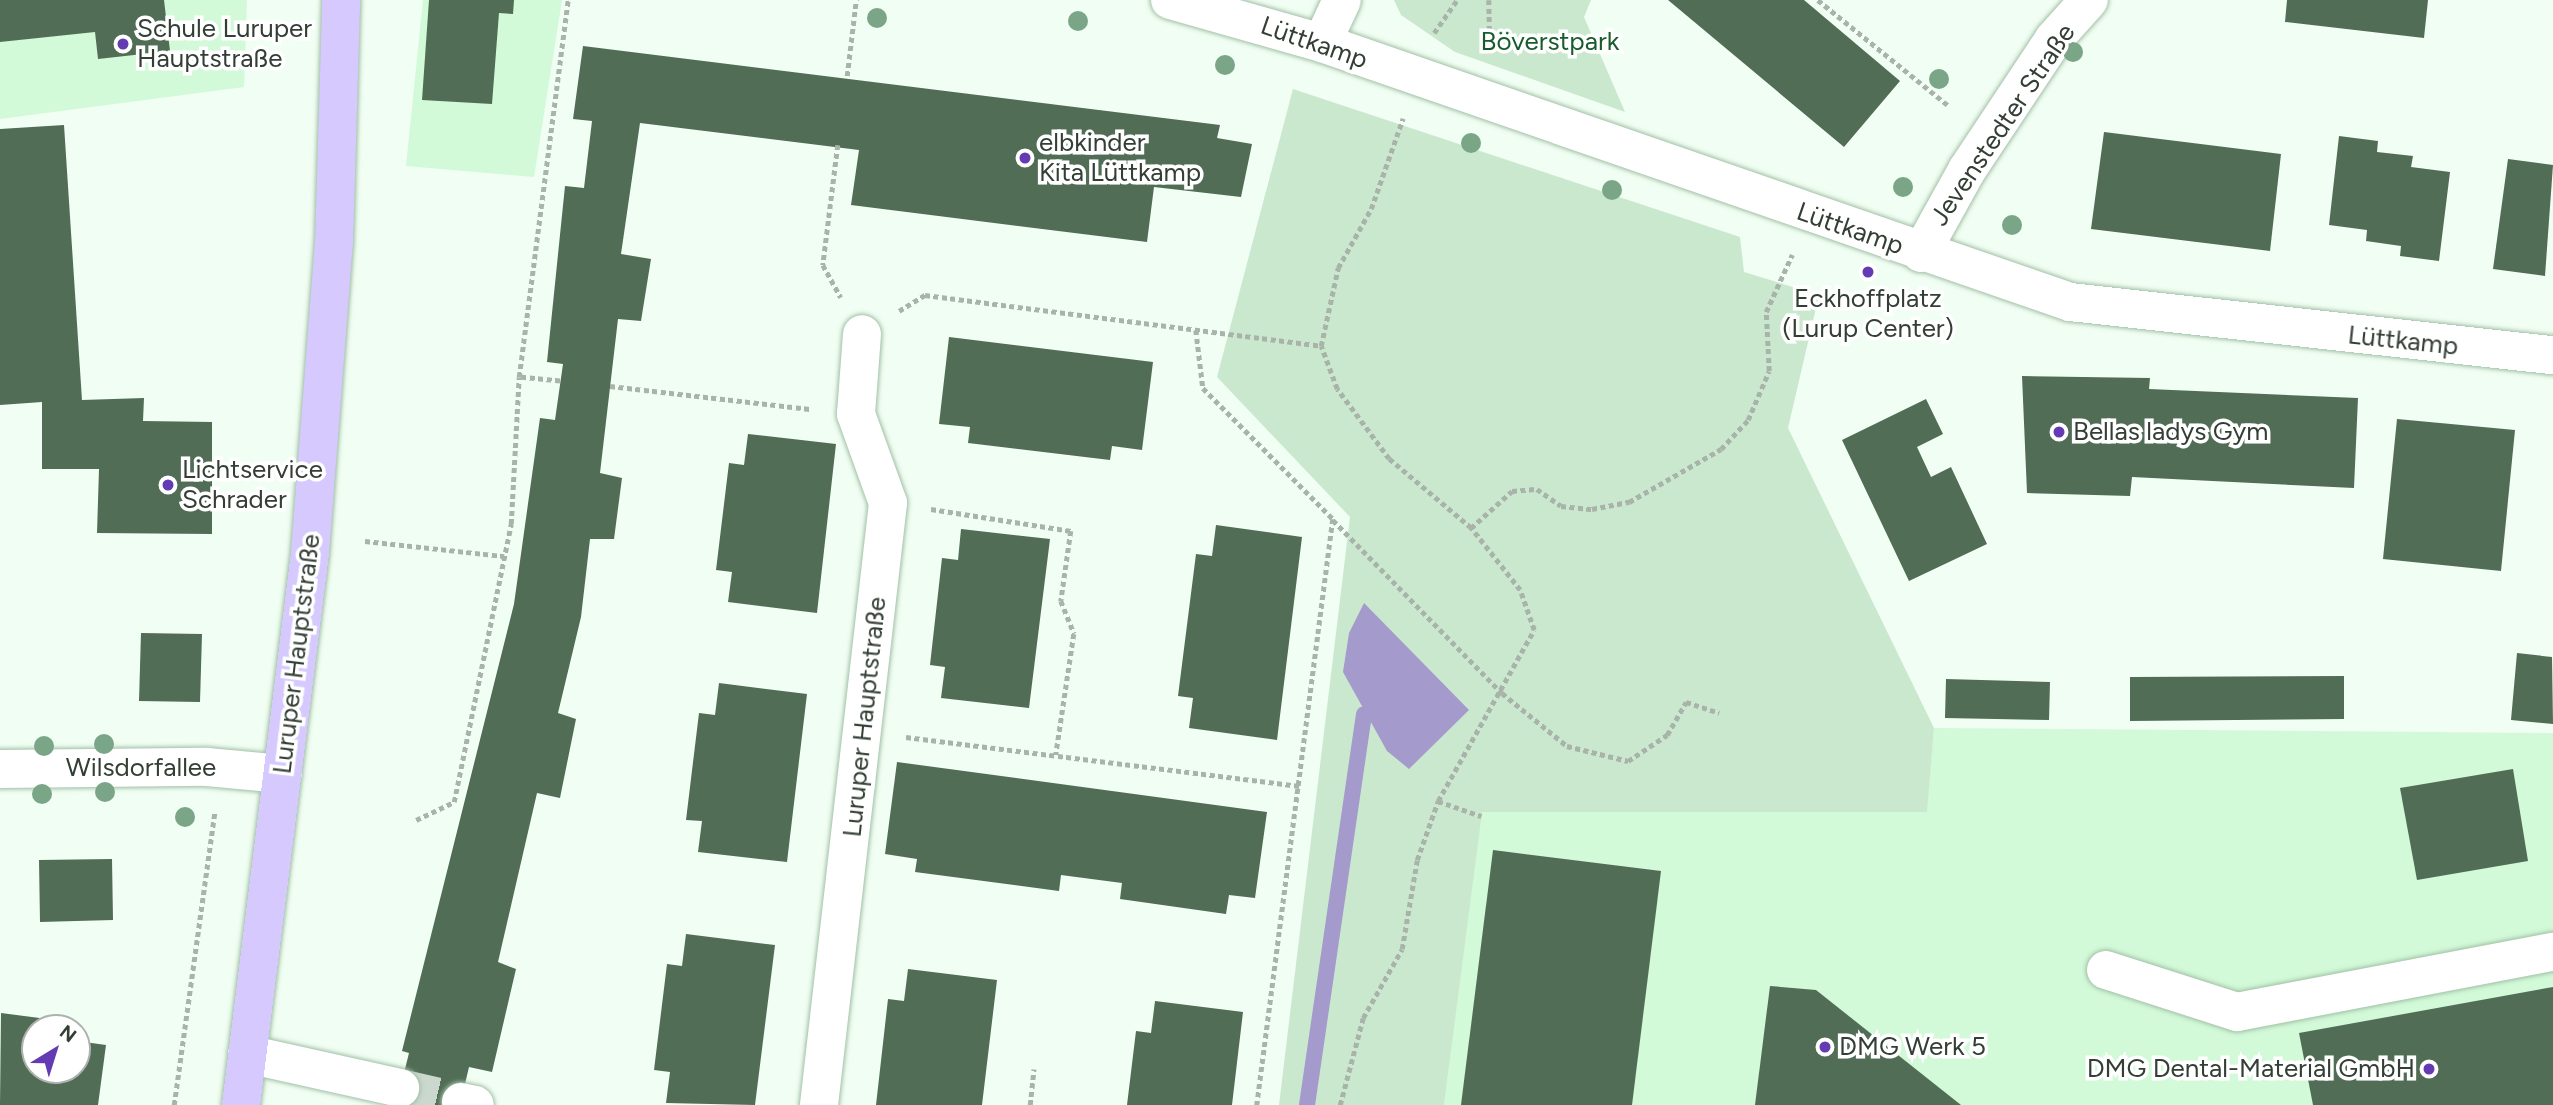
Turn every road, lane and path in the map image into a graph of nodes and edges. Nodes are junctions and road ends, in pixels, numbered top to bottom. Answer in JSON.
{"nodes":[{"id":1,"x":341,"y":0,"type":"edge"},
{"id":2,"x":568,"y":0,"type":"edge"},
{"id":3,"x":856,"y":0,"type":"edge"},
{"id":4,"x":1170,"y":0,"type":"edge"},
{"id":5,"x":1342,"y":0,"type":"edge"},
{"id":6,"x":1457,"y":0,"type":"edge"},
{"id":7,"x":1489,"y":0,"type":"edge"},
{"id":8,"x":1818,"y":0,"type":"edge"},
{"id":9,"x":2090,"y":0,"type":"edge"},
{"id":10,"x":1322,"y":43,"type":"junction"},
{"id":11,"x":1427,"y":46,"type":"dead end"},
{"id":12,"x":1490,"y":65,"type":"dead end"},
{"id":13,"x":847,"y":76,"type":"dead end"},
{"id":14,"x":1950,"y":107,"type":"dead end"},
{"id":15,"x":1404,"y":114,"type":"dead end"},
{"id":16,"x":838,"y":145,"type":"dead end"},
{"id":17,"x":1795,"y":250,"type":"dead end"},
{"id":18,"x":1921,"y":253,"type":"junction"},
{"id":19,"x":1196,"y":330,"type":"junction"},
{"id":20,"x":862,"y":334,"type":"junction"},
{"id":21,"x":1321,"y":346,"type":"junction"},
{"id":22,"x":2553,"y":355,"type":"edge"},
{"id":23,"x":519,"y":377,"type":"junction"},
{"id":24,"x":560,"y":381,"type":"dead end"},
{"id":25,"x":610,"y":386,"type":"dead end"},
{"id":26,"x":856,"y":414,"type":"junction"},
{"id":27,"x":888,"y":503,"type":"junction"},
{"id":28,"x":1333,"y":519,"type":"junction"},
{"id":29,"x":1471,"y":528,"type":"junction"},
{"id":30,"x":365,"y":541,"type":"dead end"},
{"id":31,"x":504,"y":556,"type":"junction"},
{"id":32,"x":1503,"y":693,"type":"junction"},
{"id":33,"x":1719,"y":713,"type":"dead end"},
{"id":34,"x":864,"y":733,"type":"junction"},
{"id":35,"x":1056,"y":755,"type":"junction"},
{"id":36,"x":0,"y":769,"type":"edge"},
{"id":37,"x":283,"y":774,"type":"junction"},
{"id":38,"x":1301,"y":786,"type":"junction"},
{"id":39,"x":1438,"y":801,"type":"junction"},
{"id":40,"x":1481,"y":816,"type":"dead end"},
{"id":41,"x":416,"y":820,"type":"dead end"},
{"id":42,"x":213,"y":836,"type":"dead end"},
{"id":43,"x":2553,"y":952,"type":"edge"},
{"id":44,"x":2106,"y":970,"type":"dead end"},
{"id":45,"x":247,"y":1054,"type":"junction"},
{"id":46,"x":1034,"y":1069,"type":"dead end"},
{"id":47,"x":400,"y":1088,"type":"tunnel mouth"},
{"id":48,"x":174,"y":1105,"type":"edge"},
{"id":49,"x":242,"y":1105,"type":"edge"},
{"id":50,"x":819,"y":1105,"type":"edge"},
{"id":51,"x":1030,"y":1105,"type":"edge"},
{"id":52,"x":1257,"y":1105,"type":"edge"},
{"id":53,"x":1340,"y":1105,"type":"edge"}],
"edges":[{"from":1,"to":37,"type":"main road","name":"Luruper Hauptstraße"},
{"from":2,"to":23,"type":"path"},
{"from":3,"to":13,"type":"path"},
{"from":4,"to":10,"type":"street","name":"Lüttkamp"},
{"from":5,"to":10,"type":"street"},
{"from":6,"to":11,"type":"path"},
{"from":7,"to":12,"type":"path"},
{"from":8,"to":14,"type":"path"},
{"from":9,"to":18,"type":"street","name":"Jevenstedter Straße"},
{"from":10,"to":18,"type":"street","name":"Lüttkamp"},
{"from":15,"to":21,"type":"path"},
{"from":16,"to":20,"type":"path"},
{"from":17,"to":29,"type":"path"},
{"from":18,"to":22,"type":"street","name":"Lüttkamp"},
{"from":19,"to":20,"type":"path"},
{"from":19,"to":21,"type":"path"},
{"from":19,"to":28,"type":"path"},
{"from":20,"to":26,"type":"street","name":"Luruper Hauptstraße"},
{"from":21,"to":29,"type":"path"},
{"from":23,"to":24,"type":"path"},
{"from":23,"to":31,"type":"path"},
{"from":25,"to":26,"type":"path"},
{"from":26,"to":27,"type":"street","name":"Luruper Hauptstraße"},
{"from":27,"to":34,"type":"street","name":"Luruper Hauptstraße"},
{"from":27,"to":35,"type":"path"},
{"from":28,"to":32,"type":"path"},
{"from":28,"to":38,"type":"path"},
{"from":29,"to":32,"type":"path"},
{"from":30,"to":31,"type":"path"},
{"from":31,"to":41,"type":"path"},
{"from":32,"to":33,"type":"path"},
{"from":32,"to":39,"type":"path"},
{"from":34,"to":35,"type":"path"},
{"from":34,"to":50,"type":"street","name":"Luruper Hauptstraße"},
{"from":35,"to":38,"type":"path"},
{"from":36,"to":37,"type":"street","name":"Wilsdorfallee"},
{"from":37,"to":45,"type":"main road","name":"Luruper Hauptstraße"},
{"from":38,"to":52,"type":"path"},
{"from":39,"to":40,"type":"path"},
{"from":39,"to":53,"type":"path"},
{"from":42,"to":48,"type":"path"},
{"from":43,"to":44,"type":"street"},
{"from":45,"to":47,"type":"street"},
{"from":45,"to":49,"type":"main road","name":"Luruper Hauptstraße"},
{"from":46,"to":51,"type":"path"}]}
